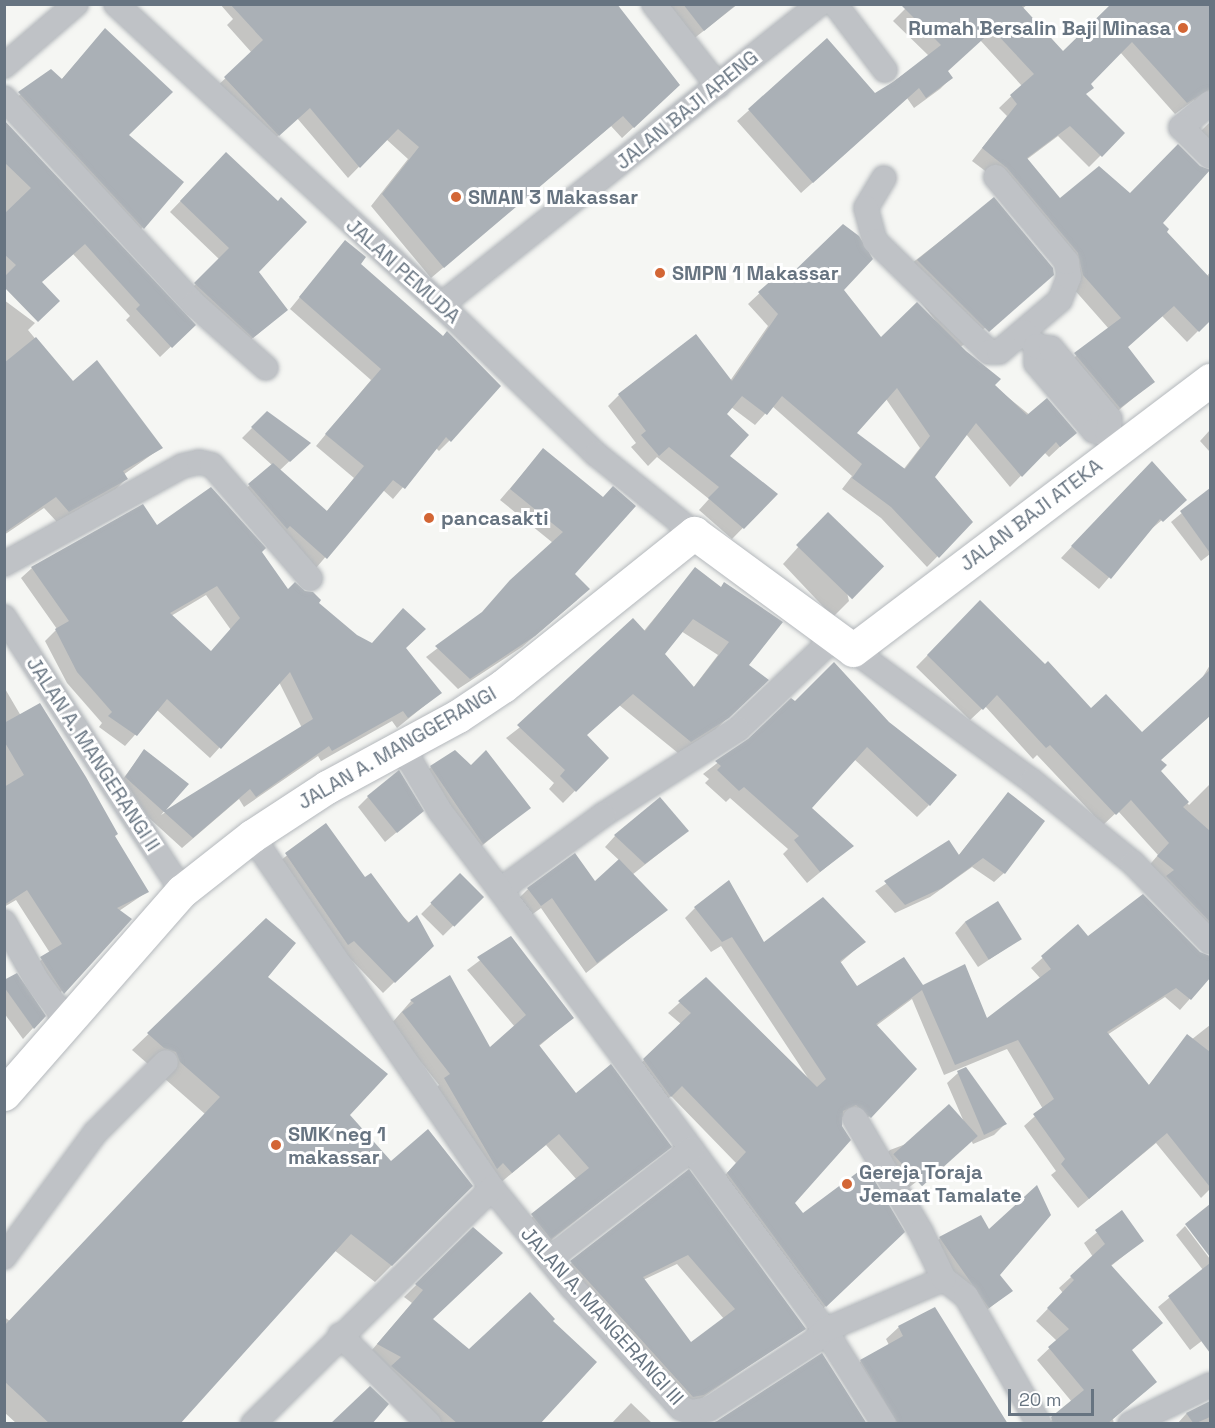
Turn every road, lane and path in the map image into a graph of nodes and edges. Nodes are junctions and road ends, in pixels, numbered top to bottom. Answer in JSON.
{"nodes":[{"id":1,"x":76,"y":4,"type":"edge"},
{"id":2,"x":116,"y":4,"type":"edge"},
{"id":3,"x":654,"y":4,"type":"edge"},
{"id":4,"x":819,"y":4,"type":"edge"},
{"id":5,"x":835,"y":4,"type":"edge"},
{"id":6,"x":4,"y":66,"type":"edge"},
{"id":7,"x":885,"y":70,"type":"dead end"},
{"id":8,"x":718,"y":86,"type":"junction"},
{"id":9,"x":4,"y":98,"type":"edge"},
{"id":10,"x":1210,"y":103,"type":"edge"},
{"id":11,"x":1210,"y":156,"type":"edge"},
{"id":12,"x":996,"y":177,"type":"dead end"},
{"id":13,"x":884,"y":178,"type":"dead end"},
{"id":14,"x":441,"y":305,"type":"junction"},
{"id":15,"x":1030,"y":339,"type":"junction"},
{"id":16,"x":266,"y":368,"type":"dead end"},
{"id":17,"x":1210,"y":380,"type":"edge"},
{"id":18,"x":1114,"y":441,"type":"junction"},
{"id":19,"x":694,"y":533,"type":"junction"},
{"id":20,"x":4,"y":564,"type":"edge"},
{"id":21,"x":310,"y":578,"type":"dead end"},
{"id":22,"x":4,"y":617,"type":"edge"},
{"id":23,"x":844,"y":643,"type":"junction"},
{"id":24,"x":401,"y":745,"type":"junction"},
{"id":25,"x":252,"y":836,"type":"junction"},
{"id":26,"x":500,"y":890,"type":"junction"},
{"id":27,"x":182,"y":891,"type":"junction"},
{"id":28,"x":4,"y":922,"type":"edge"},
{"id":29,"x":1210,"y":942,"type":"edge"},
{"id":30,"x":67,"y":1021,"type":"junction"},
{"id":31,"x":166,"y":1062,"type":"dead end"},
{"id":32,"x":4,"y":1094,"type":"edge"},
{"id":33,"x":855,"y":1119,"type":"dead end"},
{"id":34,"x":692,"y":1149,"type":"junction"},
{"id":35,"x":492,"y":1188,"type":"junction"},
{"id":36,"x":4,"y":1257,"type":"edge"},
{"id":37,"x":549,"y":1259,"type":"junction"},
{"id":38,"x":944,"y":1280,"type":"junction"},
{"id":39,"x":825,"y":1330,"type":"junction"},
{"id":40,"x":340,"y":1335,"type":"junction"},
{"id":41,"x":1210,"y":1385,"type":"edge"},
{"id":42,"x":689,"y":1418,"type":"edge"},
{"id":43,"x":253,"y":1424,"type":"edge"},
{"id":44,"x":429,"y":1424,"type":"edge"},
{"id":45,"x":884,"y":1424,"type":"edge"},
{"id":46,"x":1039,"y":1424,"type":"edge"},
{"id":47,"x":1130,"y":1424,"type":"edge"}],
"edges":[{"from":1,"to":6,"type":"street"},
{"from":2,"to":14,"type":"street","name":"JALAN PEMUDA"},
{"from":3,"to":8,"type":"street"},
{"from":4,"to":8,"type":"street","name":"JALAN BAJI ARENG"},
{"from":5,"to":7,"type":"street"},
{"from":8,"to":14,"type":"street","name":"JALAN BAJI ARENG"},
{"from":9,"to":16,"type":"street"},
{"from":10,"to":11,"type":"street"},
{"from":12,"to":15,"type":"street"},
{"from":13,"to":15,"type":"street"},
{"from":14,"to":19,"type":"street","name":"JALAN PEMUDA"},
{"from":15,"to":18,"type":"street"},
{"from":17,"to":18,"type":"street","name":"JALAN BAJI ATEKA"},
{"from":18,"to":23,"type":"street","name":"JALAN BAJI ATEKA"},
{"from":19,"to":23,"type":"street"},
{"from":19,"to":24,"type":"street","name":"JALAN A. MANGGERANGI"},
{"from":20,"to":21,"type":"street"},
{"from":22,"to":27,"type":"street","name":"JALAN A. MANGERANGI II"},
{"from":23,"to":26,"type":"street"},
{"from":23,"to":29,"type":"street"},
{"from":24,"to":25,"type":"street","name":"JALAN A. MANGGERANGI"},
{"from":24,"to":26,"type":"street"},
{"from":25,"to":27,"type":"street","name":"JALAN A. MANGGERANGI"},
{"from":25,"to":35,"type":"street","name":"JALAN A. MANGERANGI III"},
{"from":26,"to":34,"type":"street"},
{"from":27,"to":30,"type":"street","name":"JALAN A. MANGGERANGI"},
{"from":28,"to":30,"type":"street"},
{"from":30,"to":32,"type":"street","name":"JALAN A. MANGGERANGI"},
{"from":31,"to":36,"type":"street"},
{"from":33,"to":38,"type":"street"},
{"from":34,"to":37,"type":"street"},
{"from":34,"to":39,"type":"street"},
{"from":35,"to":37,"type":"street","name":"JALAN A. MANGERANGI III"},
{"from":35,"to":40,"type":"street"},
{"from":37,"to":42,"type":"street","name":"JALAN A. MANGERANGI III"},
{"from":38,"to":39,"type":"street","name":"JALAN A. MANGERANGI III"},
{"from":38,"to":46,"type":"street"},
{"from":39,"to":42,"type":"street","name":"JALAN A. MANGERANGI III"},
{"from":39,"to":45,"type":"street"},
{"from":40,"to":43,"type":"street"},
{"from":40,"to":44,"type":"street"},
{"from":41,"to":47,"type":"street"}]}
